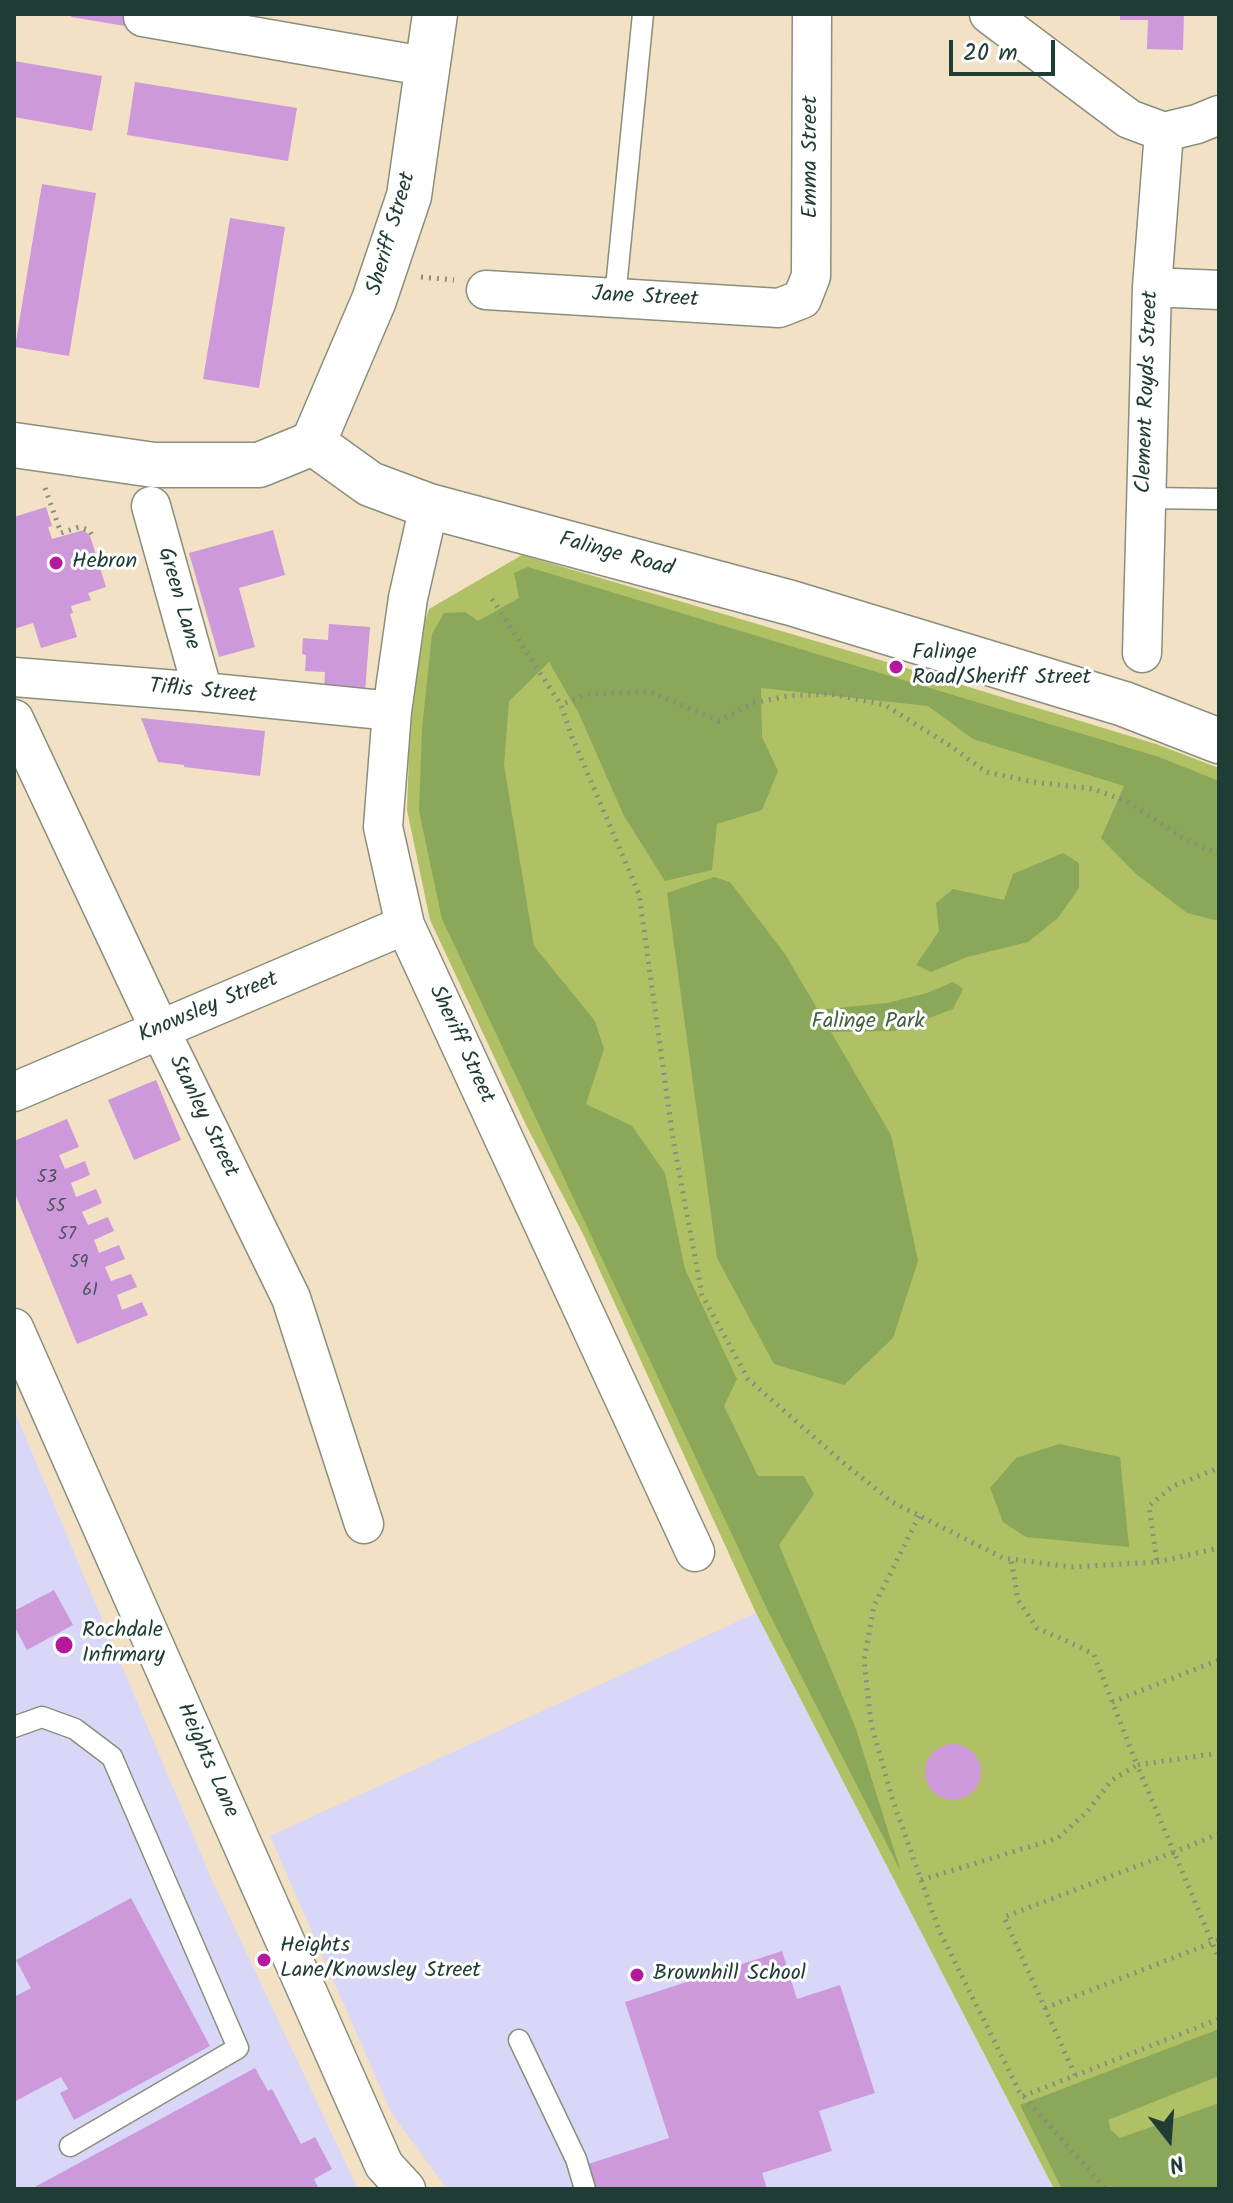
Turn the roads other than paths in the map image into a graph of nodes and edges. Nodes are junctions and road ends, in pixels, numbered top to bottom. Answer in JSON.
{"nodes":[{"id":1,"x":144,"y":14,"type":"edge"},
{"id":2,"x":435,"y":14,"type":"edge"},
{"id":3,"x":643,"y":14,"type":"edge"},
{"id":4,"x":812,"y":14,"type":"edge"},
{"id":5,"x":989,"y":14,"type":"edge"},
{"id":6,"x":429,"y":67,"type":"junction"},
{"id":7,"x":1219,"y":115,"type":"edge"},
{"id":8,"x":1164,"y":132,"type":"junction"},
{"id":9,"x":1152,"y":287,"type":"junction"},
{"id":10,"x":486,"y":290,"type":"road end"},
{"id":11,"x":1219,"y":290,"type":"edge"},
{"id":12,"x":615,"y":298,"type":"junction"},
{"id":13,"x":802,"y":299,"type":"joint"},
{"id":14,"x":313,"y":443,"type":"junction"},
{"id":15,"x":14,"y":445,"type":"edge"},
{"id":16,"x":1146,"y":498,"type":"junction"},
{"id":17,"x":1219,"y":499,"type":"edge"},
{"id":18,"x":151,"y":506,"type":"dead end"},
{"id":19,"x":429,"y":506,"type":"junction"},
{"id":20,"x":1142,"y":653,"type":"dead end"},
{"id":21,"x":14,"y":677,"type":"edge"},
{"id":22,"x":203,"y":692,"type":"junction"},
{"id":23,"x":392,"y":711,"type":"junction"},
{"id":24,"x":14,"y":719,"type":"edge"},
{"id":25,"x":1219,"y":741,"type":"edge"},
{"id":26,"x":405,"y":925,"type":"junction"},
{"id":27,"x":160,"y":1030,"type":"junction"},
{"id":28,"x":14,"y":1092,"type":"edge"},
{"id":29,"x":14,"y":1328,"type":"edge"},
{"id":30,"x":364,"y":1524,"type":"dead end"},
{"id":31,"x":695,"y":1552,"type":"dead end"},
{"id":32,"x":14,"y":1727,"type":"edge"},
{"id":33,"x":519,"y":2040,"type":"dead end"},
{"id":34,"x":70,"y":2146,"type":"dead end"},
{"id":35,"x":406,"y":2189,"type":"edge"},
{"id":36,"x":585,"y":2189,"type":"edge"}],
"edges":[{"from":1,"to":6,"type":"street"},
{"from":2,"to":6,"type":"main road","name":"Sheriff Street"},
{"from":3,"to":12,"type":"lane"},
{"from":4,"to":13,"type":"street","name":"Emma Street"},
{"from":5,"to":8,"type":"street"},
{"from":6,"to":14,"type":"main road","name":"Sheriff Street"},
{"from":7,"to":8,"type":"street"},
{"from":8,"to":9,"type":"street","name":"Clement Royds Street"},
{"from":9,"to":11,"type":"street"},
{"from":9,"to":16,"type":"street","name":"Clement Royds Street"},
{"from":10,"to":12,"type":"street","name":"Jane Street"},
{"from":12,"to":13,"type":"street","name":"Jane Street"},
{"from":14,"to":15,"type":"main road"},
{"from":14,"to":19,"type":"main road","name":"Falinge Road"},
{"from":16,"to":17,"type":"lane"},
{"from":16,"to":20,"type":"street","name":"Clement Royds Street"},
{"from":18,"to":22,"type":"street","name":"Green Lane"},
{"from":19,"to":23,"type":"street","name":"Sheriff Street"},
{"from":19,"to":25,"type":"main road","name":"Falinge Road"},
{"from":21,"to":22,"type":"street","name":"Tiflis Street"},
{"from":22,"to":23,"type":"street","name":"Tiflis Street"},
{"from":23,"to":26,"type":"street","name":"Sheriff Street"},
{"from":24,"to":27,"type":"street","name":"Stanley Street"},
{"from":26,"to":27,"type":"street","name":"Knowsley Street"},
{"from":26,"to":31,"type":"street","name":"Sheriff Street"},
{"from":27,"to":28,"type":"street","name":"Knowsley Street"},
{"from":27,"to":30,"type":"street","name":"Stanley Street"},
{"from":29,"to":35,"type":"street","name":"Heights Lane"},
{"from":32,"to":34,"type":"lane"},
{"from":33,"to":36,"type":"lane"}]}
